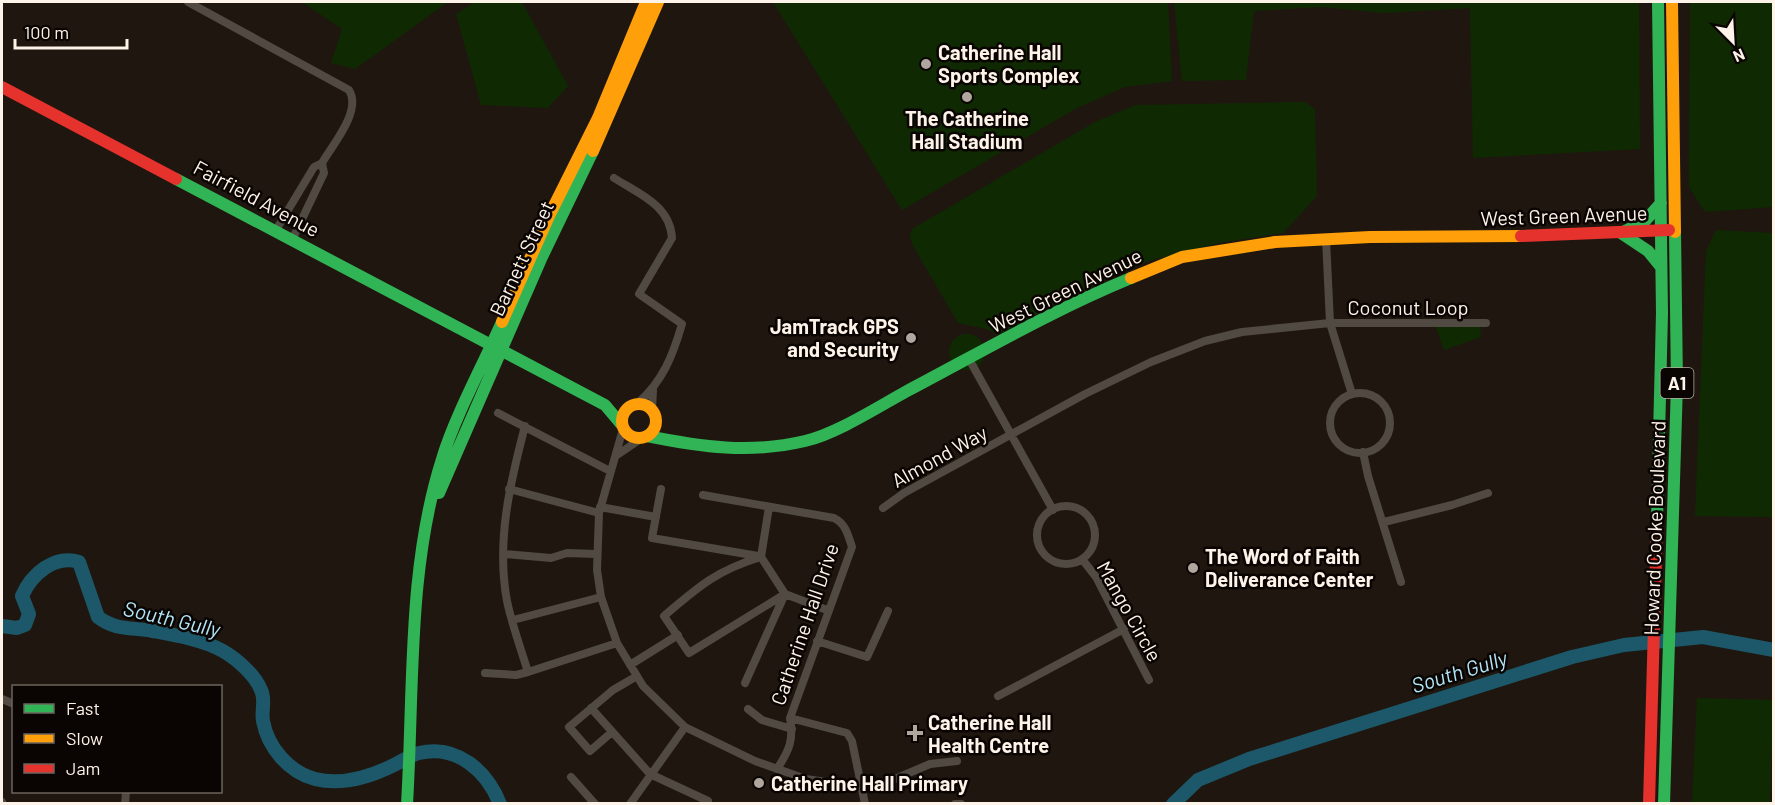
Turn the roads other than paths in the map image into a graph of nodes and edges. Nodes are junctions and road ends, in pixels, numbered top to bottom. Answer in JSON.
{"nodes":[{"id":1,"x":188,"y":2,"type":"edge"},
{"id":2,"x":646,"y":2,"type":"edge"},
{"id":3,"x":658,"y":2,"type":"edge"},
{"id":4,"x":1658,"y":2,"type":"edge"},
{"id":5,"x":1672,"y":2,"type":"edge"},
{"id":6,"x":2,"y":87,"type":"edge"},
{"id":7,"x":322,"y":163,"type":"junction"},
{"id":8,"x":614,"y":178,"type":"dead end"},
{"id":9,"x":1661,"y":201,"type":"junction"},
{"id":10,"x":276,"y":230,"type":"junction"},
{"id":11,"x":1676,"y":230,"type":"junction"},
{"id":12,"x":1662,"y":231,"type":"junction"},
{"id":13,"x":1621,"y":232,"type":"junction"},
{"id":14,"x":293,"y":238,"type":"junction"},
{"id":15,"x":1326,"y":239,"type":"junction"},
{"id":16,"x":1661,"y":267,"type":"junction"},
{"id":17,"x":1330,"y":323,"type":"junction"},
{"id":18,"x":1485,"y":323,"type":"dead end"},
{"id":19,"x":497,"y":347,"type":"junction"},
{"id":20,"x":969,"y":359,"type":"junction"},
{"id":21,"x":653,"y":390,"type":"junction"},
{"id":22,"x":1352,"y":394,"type":"junction"},
{"id":23,"x":634,"y":404,"type":"junction"},
{"id":24,"x":605,"y":405,"type":"junction"},
{"id":25,"x":498,"y":412,"type":"dead end"},
{"id":26,"x":654,"y":415,"type":"junction"},
{"id":27,"x":525,"y":426,"type":"junction"},
{"id":28,"x":622,"y":426,"type":"junction"},
{"id":29,"x":1012,"y":435,"type":"junction"},
{"id":30,"x":644,"y":437,"type":"junction"},
{"id":31,"x":670,"y":440,"type":"junction"},
{"id":32,"x":1364,"y":452,"type":"junction"},
{"id":33,"x":617,"y":455,"type":"junction"},
{"id":34,"x":610,"y":471,"type":"junction"},
{"id":35,"x":509,"y":489,"type":"junction"},
{"id":36,"x":662,"y":489,"type":"dead end"},
{"id":37,"x":1488,"y":493,"type":"dead end"},
{"id":38,"x":703,"y":495,"type":"dead end"},
{"id":39,"x":769,"y":507,"type":"junction"},
{"id":40,"x":883,"y":508,"type":"dead end"},
{"id":41,"x":599,"y":510,"type":"junction"},
{"id":42,"x":1053,"y":510,"type":"junction"},
{"id":43,"x":656,"y":517,"type":"junction"},
{"id":44,"x":1384,"y":522,"type":"junction"},
{"id":45,"x":504,"y":554,"type":"junction"},
{"id":46,"x":596,"y":554,"type":"junction"},
{"id":47,"x":761,"y":557,"type":"junction"},
{"id":48,"x":1083,"y":559,"type":"junction"},
{"id":49,"x":1401,"y":582,"type":"dead end"},
{"id":50,"x":785,"y":594,"type":"junction"},
{"id":51,"x":601,"y":597,"type":"junction"},
{"id":52,"x":827,"y":610,"type":"junction"},
{"id":53,"x":888,"y":611,"type":"dead end"},
{"id":54,"x":513,"y":620,"type":"junction"},
{"id":55,"x":1124,"y":629,"type":"junction"},
{"id":56,"x":678,"y":635,"type":"junction"},
{"id":57,"x":817,"y":641,"type":"junction"},
{"id":58,"x":617,"y":643,"type":"junction"},
{"id":59,"x":630,"y":665,"type":"junction"},
{"id":60,"x":528,"y":672,"type":"junction"},
{"id":61,"x":485,"y":673,"type":"dead end"},
{"id":62,"x":637,"y":676,"type":"junction"},
{"id":63,"x":1149,"y":680,"type":"dead end"},
{"id":64,"x":745,"y":683,"type":"dead end"},
{"id":65,"x":998,"y":696,"type":"dead end"},
{"id":66,"x":591,"y":708,"type":"junction"},
{"id":67,"x":748,"y":709,"type":"dead end"},
{"id":68,"x":790,"y":718,"type":"junction"},
{"id":69,"x":685,"y":727,"type":"junction"},
{"id":70,"x":792,"y":729,"type":"junction"},
{"id":71,"x":612,"y":732,"type":"junction"},
{"id":72,"x":957,"y":761,"type":"dead end"},
{"id":73,"x":777,"y":769,"type":"junction"},
{"id":74,"x":650,"y":774,"type":"junction"},
{"id":75,"x":571,"y":777,"type":"dead end"},
{"id":76,"x":860,"y":787,"type":"junction"},
{"id":77,"x":708,"y":801,"type":"dead end"},
{"id":78,"x":407,"y":804,"type":"edge"},
{"id":79,"x":595,"y":804,"type":"edge"},
{"id":80,"x":630,"y":804,"type":"edge"},
{"id":81,"x":865,"y":804,"type":"edge"},
{"id":82,"x":955,"y":804,"type":"edge"},
{"id":83,"x":961,"y":804,"type":"edge"},
{"id":84,"x":1649,"y":804,"type":"edge"},
{"id":85,"x":1664,"y":804,"type":"edge"}],
"edges":[{"from":1,"to":7,"type":"street"},
{"from":2,"to":19,"type":"main road","name":"Barnett Street"},
{"from":3,"to":19,"type":"main road","name":"Barnett Street"},
{"from":4,"to":9,"type":"main road","name":"Howard Cooke Boulevard","number":"A1"},
{"from":5,"to":11,"type":"main road","name":"Howard Cooke Boulevard","number":"A1"},
{"from":6,"to":10,"type":"main road","name":"Fairfield Avenue"},
{"from":7,"to":10,"type":"street"},
{"from":7,"to":14,"type":"street"},
{"from":8,"to":21,"type":"street"},
{"from":9,"to":12,"type":"main road","name":"Howard Cooke Boulevard","number":"A1"},
{"from":9,"to":13,"type":"main road"},
{"from":10,"to":14,"type":"main road","name":"Fairfield Avenue"},
{"from":11,"to":12,"type":"main road","name":"West Green Avenue"},
{"from":11,"to":85,"type":"main road","name":"Howard Cooke Boulevard","number":"A1"},
{"from":12,"to":13,"type":"main road","name":"West Green Avenue"},
{"from":12,"to":16,"type":"main road","name":"Howard Cooke Boulevard","number":"A1"},
{"from":13,"to":15,"type":"main road","name":"West Green Avenue"},
{"from":13,"to":16,"type":"main road"},
{"from":14,"to":19,"type":"main road","name":"Fairfield Avenue"},
{"from":15,"to":17,"type":"street"},
{"from":15,"to":20,"type":"main road","name":"West Green Avenue"},
{"from":16,"to":84,"type":"main road","name":"Howard Cooke Boulevard","number":"A1"},
{"from":17,"to":18,"type":"street","name":"Coconut Loop"},
{"from":17,"to":22,"type":"street"},
{"from":17,"to":29,"type":"street","name":"Coconut Loop"},
{"from":19,"to":24,"type":"main road"},
{"from":19,"to":78,"type":"main road","name":"Barnett Street"},
{"from":20,"to":29,"type":"street"},
{"from":20,"to":31,"type":"main road","name":"West Green Avenue"},
{"from":21,"to":23,"type":"street"},
{"from":21,"to":26,"type":"street"},
{"from":22,"to":32,"type":"street"},
{"from":22,"to":32,"type":"street"},
{"from":23,"to":24,"type":"main road"},
{"from":23,"to":26,"type":"main road"},
{"from":23,"to":28,"type":"main road"},
{"from":24,"to":28,"type":"main road"},
{"from":25,"to":27,"type":"street"},
{"from":26,"to":30,"type":"main road"},
{"from":26,"to":31,"type":"main road"},
{"from":27,"to":34,"type":"street"},
{"from":27,"to":35,"type":"street"},
{"from":28,"to":30,"type":"main road"},
{"from":28,"to":33,"type":"street"},
{"from":29,"to":40,"type":"street","name":"Almond Way"},
{"from":29,"to":42,"type":"street"},
{"from":30,"to":31,"type":"main road","name":"West Green Avenue"},
{"from":30,"to":33,"type":"street"},
{"from":32,"to":44,"type":"street"},
{"from":33,"to":34,"type":"street"},
{"from":34,"to":41,"type":"street"},
{"from":35,"to":41,"type":"street"},
{"from":35,"to":45,"type":"street"},
{"from":36,"to":43,"type":"street"},
{"from":37,"to":44,"type":"street"},
{"from":38,"to":39,"type":"street","name":"Catherine Hall Drive"},
{"from":39,"to":47,"type":"street"},
{"from":39,"to":52,"type":"street","name":"Catherine Hall Drive"},
{"from":41,"to":43,"type":"street"},
{"from":41,"to":46,"type":"street"},
{"from":42,"to":48,"type":"street"},
{"from":42,"to":48,"type":"street"},
{"from":43,"to":47,"type":"street"},
{"from":44,"to":49,"type":"street"},
{"from":45,"to":46,"type":"street"},
{"from":45,"to":54,"type":"street"},
{"from":46,"to":51,"type":"street"},
{"from":47,"to":50,"type":"street"},
{"from":47,"to":56,"type":"street"},
{"from":48,"to":55,"type":"street","name":"Mango Circle"},
{"from":50,"to":52,"type":"street"},
{"from":50,"to":56,"type":"street"},
{"from":50,"to":64,"type":"street"},
{"from":51,"to":54,"type":"street"},
{"from":51,"to":58,"type":"street"},
{"from":52,"to":57,"type":"street","name":"Catherine Hall Drive"},
{"from":53,"to":57,"type":"street"},
{"from":54,"to":60,"type":"street"},
{"from":55,"to":63,"type":"street","name":"Mango Circle"},
{"from":55,"to":65,"type":"street"},
{"from":56,"to":59,"type":"street"},
{"from":57,"to":68,"type":"street","name":"Catherine Hall Drive"},
{"from":58,"to":59,"type":"street"},
{"from":58,"to":60,"type":"street"},
{"from":59,"to":62,"type":"street"},
{"from":60,"to":61,"type":"street"},
{"from":62,"to":66,"type":"street"},
{"from":62,"to":69,"type":"street"},
{"from":66,"to":71,"type":"street"},
{"from":66,"to":71,"type":"street"},
{"from":67,"to":70,"type":"street"},
{"from":68,"to":70,"type":"street","name":"Catherine Hall Drive"},
{"from":68,"to":76,"type":"street"},
{"from":69,"to":73,"type":"street"},
{"from":69,"to":74,"type":"street"},
{"from":70,"to":73,"type":"street","name":"Catherine Hall Drive"},
{"from":71,"to":74,"type":"street"},
{"from":72,"to":76,"type":"street"},
{"from":73,"to":76,"type":"street"},
{"from":74,"to":77,"type":"street"},
{"from":74,"to":80,"type":"street"},
{"from":75,"to":79,"type":"street"},
{"from":76,"to":81,"type":"street"},
{"from":82,"to":83,"type":"street"}]}
